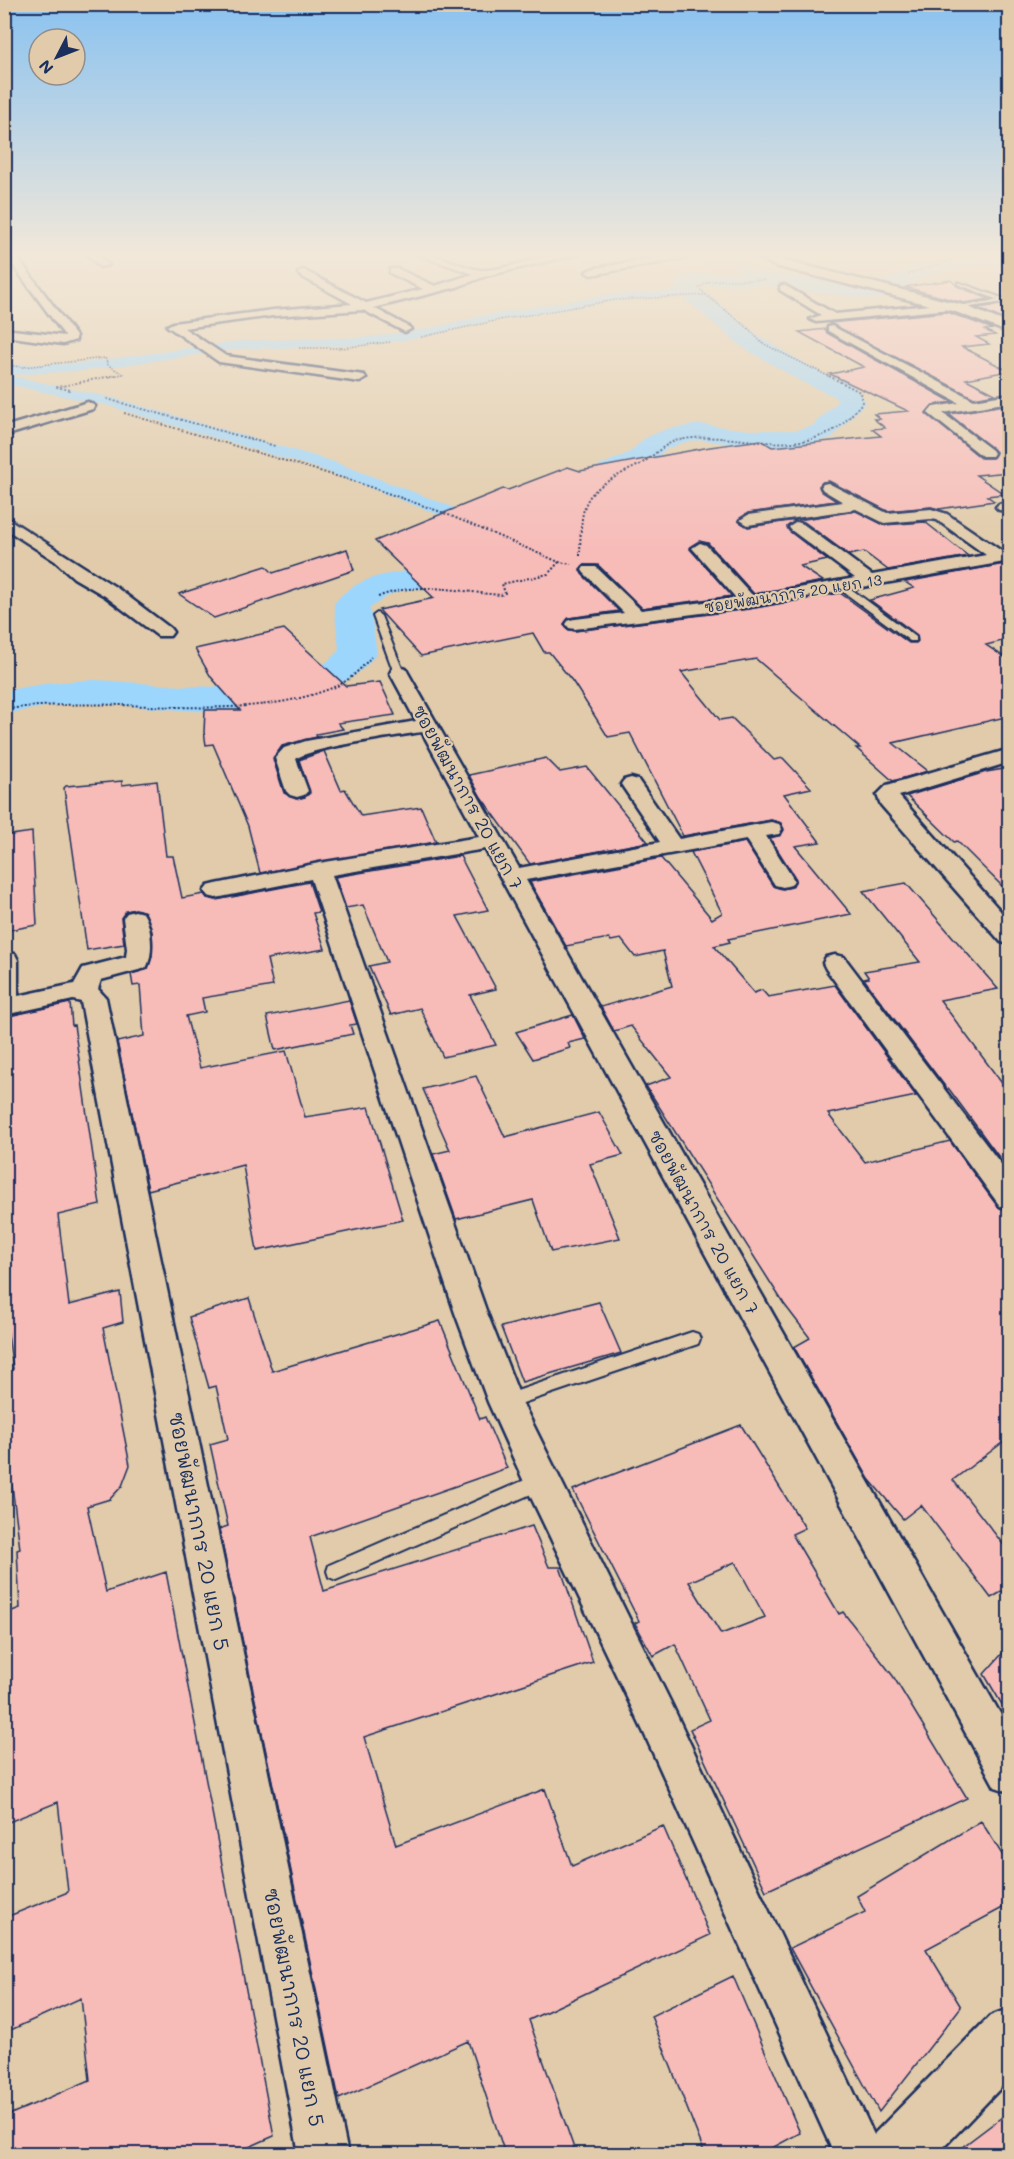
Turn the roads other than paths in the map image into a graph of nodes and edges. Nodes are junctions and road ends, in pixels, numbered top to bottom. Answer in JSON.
{"nodes":[{"id":1,"x":213,"y":354,"type":"edge"},
{"id":2,"x":885,"y":354,"type":"edge"},
{"id":3,"x":360,"y":378,"type":"dead end"},
{"id":4,"x":1010,"y":399,"type":"edge"},
{"id":5,"x":971,"y":404,"type":"junction"},
{"id":6,"x":88,"y":406,"type":"dead end"},
{"id":7,"x":4,"y":432,"type":"edge"},
{"id":8,"x":987,"y":453,"type":"dead end"},
{"id":9,"x":828,"y":487,"type":"dead end"},
{"id":10,"x":859,"y":504,"type":"junction"},
{"id":11,"x":748,"y":520,"type":"dead end"},
{"id":12,"x":4,"y":521,"type":"edge"},
{"id":13,"x":797,"y":527,"type":"dead end"},
{"id":14,"x":700,"y":548,"type":"dead end"},
{"id":15,"x":1005,"y":557,"type":"edge"},
{"id":16,"x":585,"y":568,"type":"road end"},
{"id":17,"x":869,"y":580,"type":"junction"},
{"id":18,"x":840,"y":585,"type":"junction"},
{"id":19,"x":749,"y":602,"type":"junction"},
{"id":20,"x":377,"y":616,"type":"dead end"},
{"id":21,"x":637,"y":616,"type":"junction"},
{"id":22,"x":575,"y":624,"type":"dead end"},
{"id":23,"x":164,"y":632,"type":"dead end"},
{"id":24,"x":913,"y":639,"type":"dead end"},
{"id":25,"x":399,"y":673,"type":"joint"},
{"id":26,"x":428,"y":725,"type":"junction"},
{"id":27,"x":1010,"y":755,"type":"edge"},
{"id":28,"x":631,"y":784,"type":"dead end"},
{"id":29,"x":297,"y":791,"type":"dead end"},
{"id":30,"x":492,"y":841,"type":"junction"},
{"id":31,"x":673,"y":846,"type":"junction"},
{"id":32,"x":319,"y":870,"type":"junction"},
{"id":33,"x":512,"y":876,"type":"junction"},
{"id":34,"x":783,"y":880,"type":"dead end"},
{"id":35,"x":216,"y":891,"type":"dead end"},
{"id":36,"x":135,"y":918,"type":"dead end"},
{"id":37,"x":1010,"y":938,"type":"edge"},
{"id":38,"x":6,"y":960,"type":"dead end"},
{"id":39,"x":835,"y":963,"type":"dead end"},
{"id":40,"x":85,"y":992,"type":"junction"},
{"id":41,"x":5,"y":1007,"type":"edge"},
{"id":42,"x":1010,"y":1198,"type":"edge"},
{"id":43,"x":692,"y":1339,"type":"dead end"},
{"id":44,"x":505,"y":1402,"type":"junction"},
{"id":45,"x":541,"y":1481,"type":"junction"},
{"id":46,"x":336,"y":1571,"type":"dead end"},
{"id":47,"x":1010,"y":1772,"type":"edge"},
{"id":48,"x":1010,"y":2036,"type":"edge"},
{"id":49,"x":324,"y":2154,"type":"edge"},
{"id":50,"x":859,"y":2154,"type":"edge"},
{"id":51,"x":896,"y":2154,"type":"edge"}],
"edges":[{"from":1,"to":3,"type":"street"},
{"from":2,"to":5,"type":"street"},
{"from":4,"to":5,"type":"street"},
{"from":5,"to":8,"type":"street"},
{"from":6,"to":7,"type":"street"},
{"from":9,"to":10,"type":"street"},
{"from":10,"to":11,"type":"street"},
{"from":10,"to":15,"type":"street"},
{"from":12,"to":23,"type":"street"},
{"from":13,"to":17,"type":"street"},
{"from":14,"to":19,"type":"street"},
{"from":15,"to":17,"type":"street","name":"ซอยพัฒนาการ 20 แยก 13"},
{"from":16,"to":21,"type":"street"},
{"from":17,"to":18,"type":"street","name":"ซอยพัฒนาการ 20 แยก 13"},
{"from":18,"to":19,"type":"street","name":"ซอยพัฒนาการ 20 แยก 13"},
{"from":18,"to":24,"type":"lane"},
{"from":19,"to":21,"type":"street","name":"ซอยพัฒนาการ 20 แยก 13"},
{"from":20,"to":25,"type":"lane"},
{"from":21,"to":22,"type":"street","name":"ซอยพัฒนาการ 20 แยก 13"},
{"from":25,"to":26,"type":"street","name":"ซอยพัฒนาการ 20 แยก 7"},
{"from":26,"to":29,"type":"street"},
{"from":26,"to":30,"type":"street","name":"ซอยพัฒนาการ 20 แยก 7"},
{"from":27,"to":37,"type":"street"},
{"from":28,"to":31,"type":"street"},
{"from":30,"to":32,"type":"street"},
{"from":30,"to":33,"type":"street","name":"ซอยพัฒนาการ 20 แยก 7"},
{"from":31,"to":33,"type":"street"},
{"from":31,"to":34,"type":"street"},
{"from":32,"to":35,"type":"street"},
{"from":32,"to":44,"type":"street"},
{"from":33,"to":47,"type":"street","name":"ซอยพัฒนาการ 20 แยก 7"},
{"from":36,"to":40,"type":"street"},
{"from":38,"to":41,"type":"street"},
{"from":39,"to":42,"type":"street"},
{"from":40,"to":41,"type":"street"},
{"from":40,"to":49,"type":"street","name":"ซอยพัฒนาการ 20 แยก 5"},
{"from":43,"to":44,"type":"lane"},
{"from":44,"to":45,"type":"street"},
{"from":45,"to":46,"type":"lane"},
{"from":45,"to":50,"type":"street"},
{"from":48,"to":51,"type":"street"}]}
